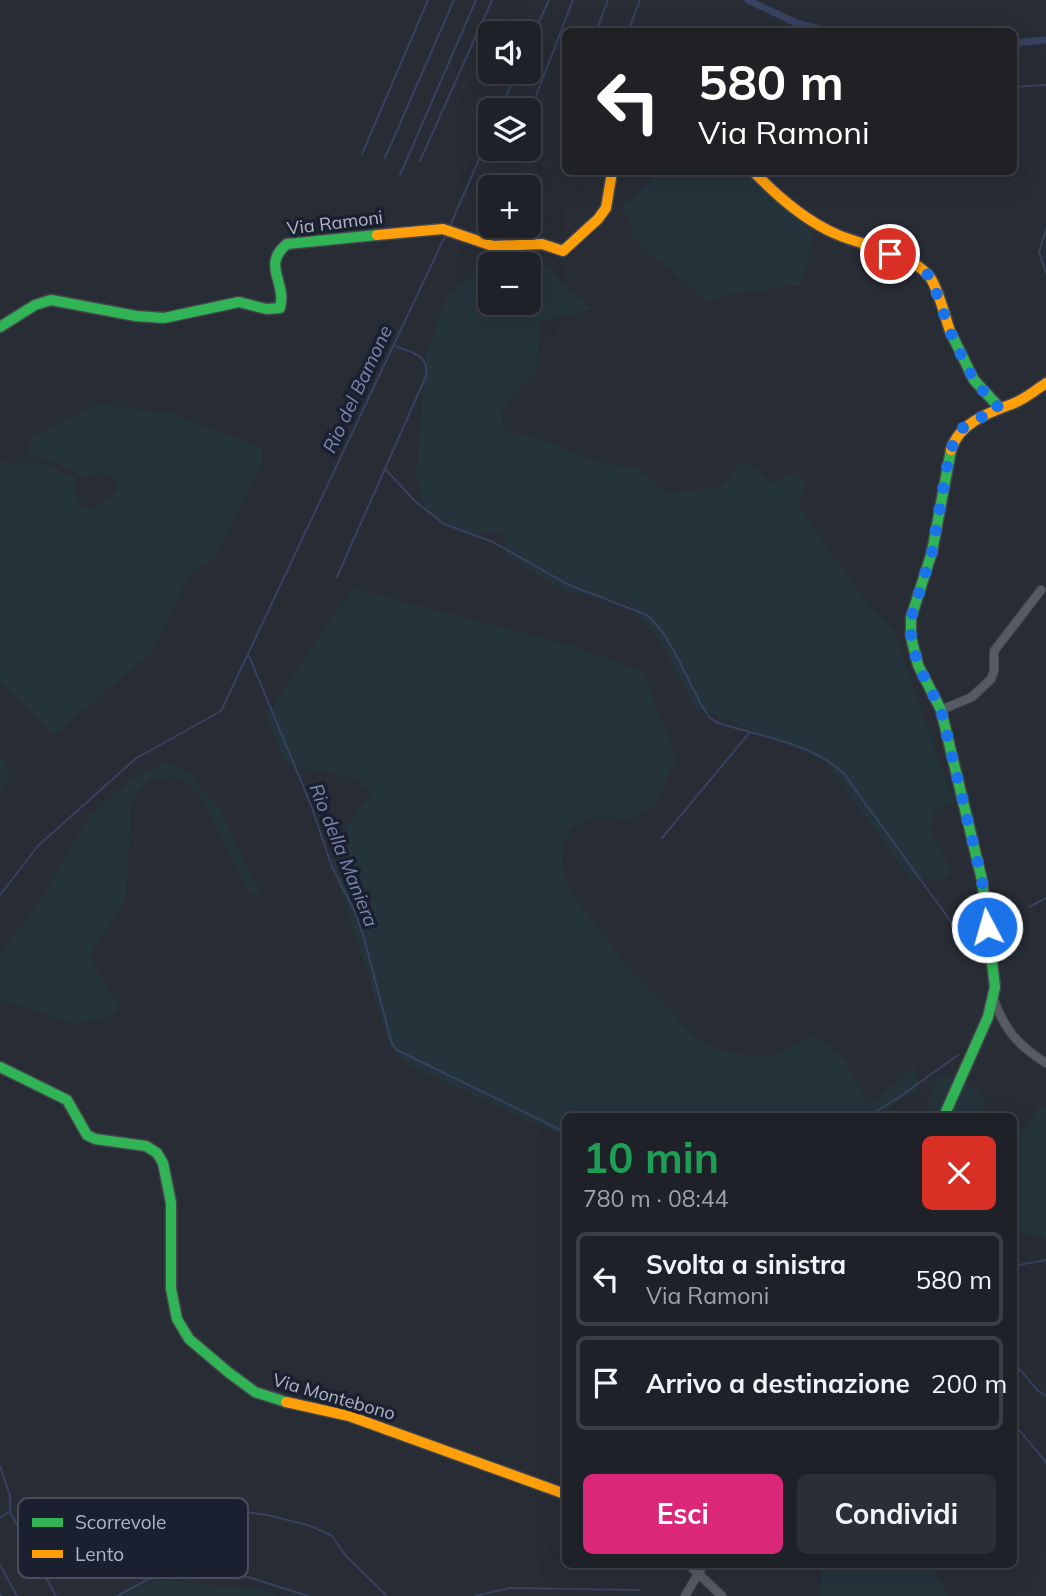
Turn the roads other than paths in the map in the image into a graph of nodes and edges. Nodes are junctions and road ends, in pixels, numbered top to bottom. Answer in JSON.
{"nodes":[{"id":1,"x":612,"y":175,"type":"edge"},
{"id":2,"x":757,"y":175,"type":"edge"},
{"id":3,"x":0,"y":327,"type":"edge"},
{"id":4,"x":1046,"y":383,"type":"edge"},
{"id":5,"x":999,"y":407,"type":"junction"},
{"id":6,"x":1041,"y":590,"type":"dead end"},
{"id":7,"x":941,"y":710,"type":"junction"},
{"id":8,"x":993,"y":997,"type":"junction"},
{"id":9,"x":1046,"y":1063,"type":"edge"},
{"id":10,"x":0,"y":1067,"type":"edge"},
{"id":11,"x":945,"y":1113,"type":"edge"},
{"id":12,"x":562,"y":1493,"type":"edge"},
{"id":13,"x":692,"y":1568,"type":"edge"},
{"id":14,"x":701,"y":1568,"type":"edge"},
{"id":15,"x":698,"y":1573,"type":"junction"},
{"id":16,"x":685,"y":1596,"type":"edge"},
{"id":17,"x":722,"y":1596,"type":"edge"}],
"edges":[{"from":1,"to":3,"type":"street","name":"Via Ramoni"},
{"from":2,"to":5,"type":"street"},
{"from":4,"to":5,"type":"street"},
{"from":5,"to":7,"type":"street"},
{"from":6,"to":7,"type":"street"},
{"from":7,"to":8,"type":"street"},
{"from":8,"to":9,"type":"street"},
{"from":8,"to":11,"type":"street"},
{"from":10,"to":12,"type":"street","name":"Via Montebono"},
{"from":13,"to":15,"type":"street"},
{"from":14,"to":15,"type":"street"},
{"from":15,"to":16,"type":"street"},
{"from":15,"to":17,"type":"street"}]}
